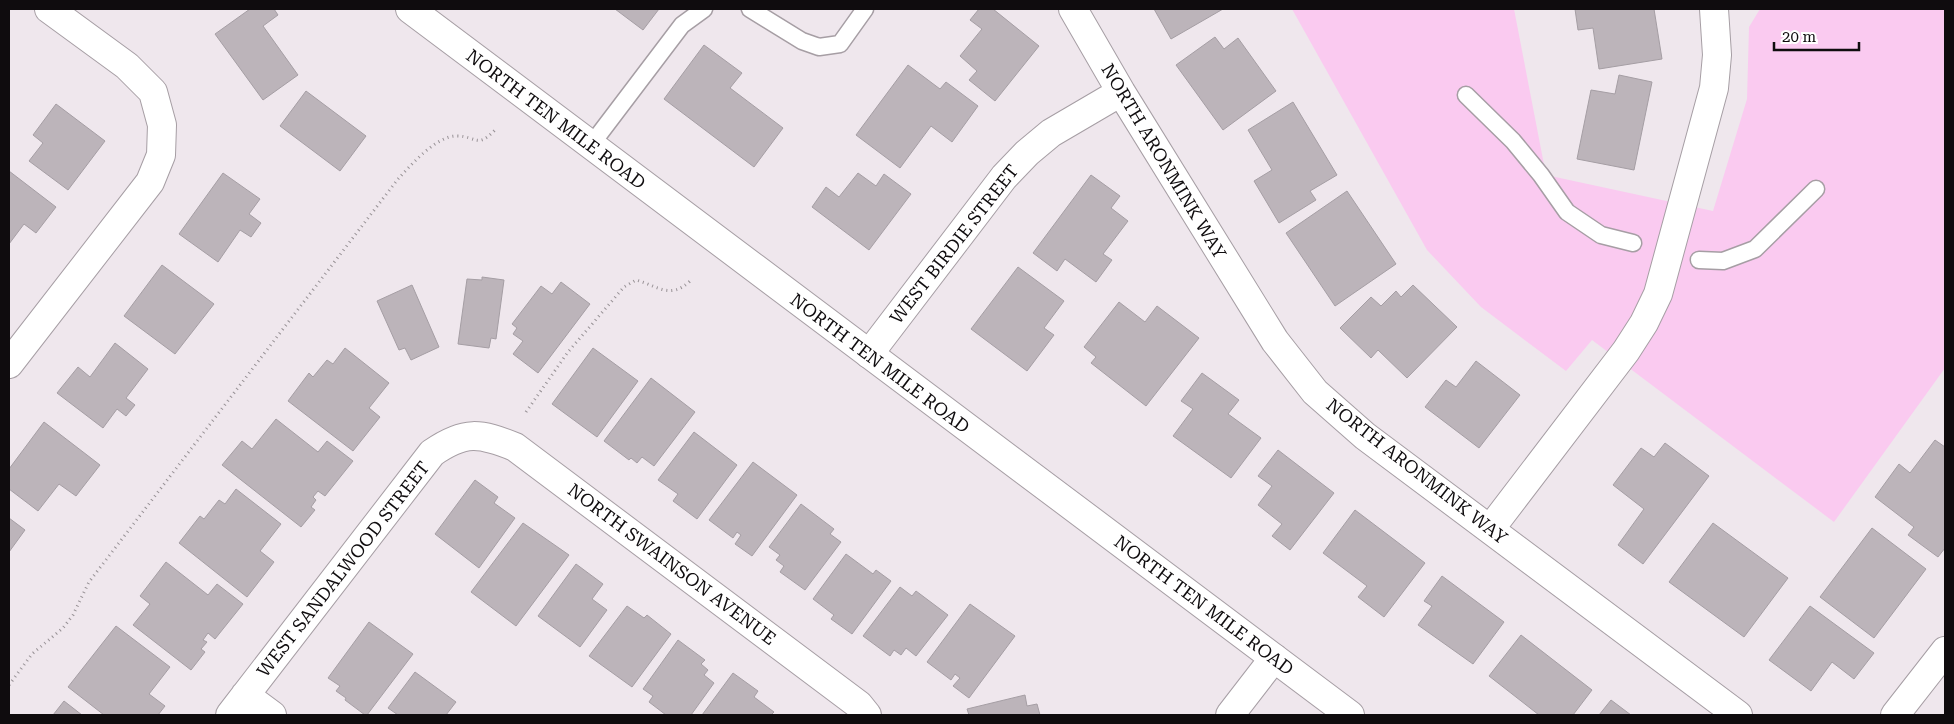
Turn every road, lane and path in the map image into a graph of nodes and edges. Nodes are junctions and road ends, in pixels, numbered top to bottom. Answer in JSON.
{"nodes":[{"id":1,"x":49,"y":9,"type":"edge"},
{"id":2,"x":410,"y":9,"type":"edge"},
{"id":3,"x":704,"y":9,"type":"edge"},
{"id":4,"x":750,"y":9,"type":"edge"},
{"id":5,"x":864,"y":9,"type":"edge"},
{"id":6,"x":1073,"y":9,"type":"edge"},
{"id":7,"x":1714,"y":9,"type":"edge"},
{"id":8,"x":1121,"y":92,"type":"junction"},
{"id":9,"x":1466,"y":95,"type":"dead end"},
{"id":10,"x":495,"y":130,"type":"dead end"},
{"id":11,"x":590,"y":145,"type":"junction"},
{"id":12,"x":1816,"y":189,"type":"dead end"},
{"id":13,"x":1634,"y":243,"type":"dead end"},
{"id":14,"x":1699,"y":260,"type":"dead end"},
{"id":15,"x":690,"y":281,"type":"dead end"},
{"id":16,"x":869,"y":354,"type":"junction"},
{"id":17,"x":9,"y":364,"type":"edge"},
{"id":18,"x":526,"y":412,"type":"dead end"},
{"id":19,"x":466,"y":436,"type":"joint"},
{"id":20,"x":1491,"y":528,"type":"junction"},
{"id":21,"x":1945,"y":651,"type":"edge"},
{"id":22,"x":1274,"y":658,"type":"junction"},
{"id":23,"x":9,"y":685,"type":"edge"},
{"id":24,"x":238,"y":705,"type":"edge"},
{"id":25,"x":272,"y":715,"type":"edge"},
{"id":26,"x":867,"y":715,"type":"edge"},
{"id":27,"x":1230,"y":715,"type":"edge"},
{"id":28,"x":1350,"y":715,"type":"edge"},
{"id":29,"x":1738,"y":715,"type":"edge"},
{"id":30,"x":1895,"y":715,"type":"edge"}],
"edges":[{"from":1,"to":17,"type":"street"},
{"from":2,"to":11,"type":"street","name":"NORTH TEN MILE ROAD"},
{"from":3,"to":11,"type":"lane"},
{"from":4,"to":5,"type":"lane"},
{"from":6,"to":8,"type":"street","name":"NORTH ARONMINK WAY"},
{"from":7,"to":20,"type":"street"},
{"from":8,"to":16,"type":"street","name":"WEST BIRDIE STREET"},
{"from":8,"to":20,"type":"street","name":"NORTH ARONMINK WAY"},
{"from":9,"to":13,"type":"lane"},
{"from":10,"to":23,"type":"path"},
{"from":11,"to":16,"type":"street","name":"NORTH TEN MILE ROAD"},
{"from":12,"to":14,"type":"lane"},
{"from":15,"to":18,"type":"path"},
{"from":16,"to":22,"type":"street","name":"NORTH TEN MILE ROAD"},
{"from":19,"to":24,"type":"street","name":"WEST SANDALWOOD STREET"},
{"from":19,"to":26,"type":"street","name":"NORTH SWAINSON AVENUE"},
{"from":20,"to":29,"type":"street","name":"NORTH ARONMINK WAY"},
{"from":21,"to":30,"type":"street"},
{"from":22,"to":27,"type":"street"},
{"from":22,"to":28,"type":"street","name":"NORTH TEN MILE ROAD"},
{"from":24,"to":25,"type":"street"}]}
